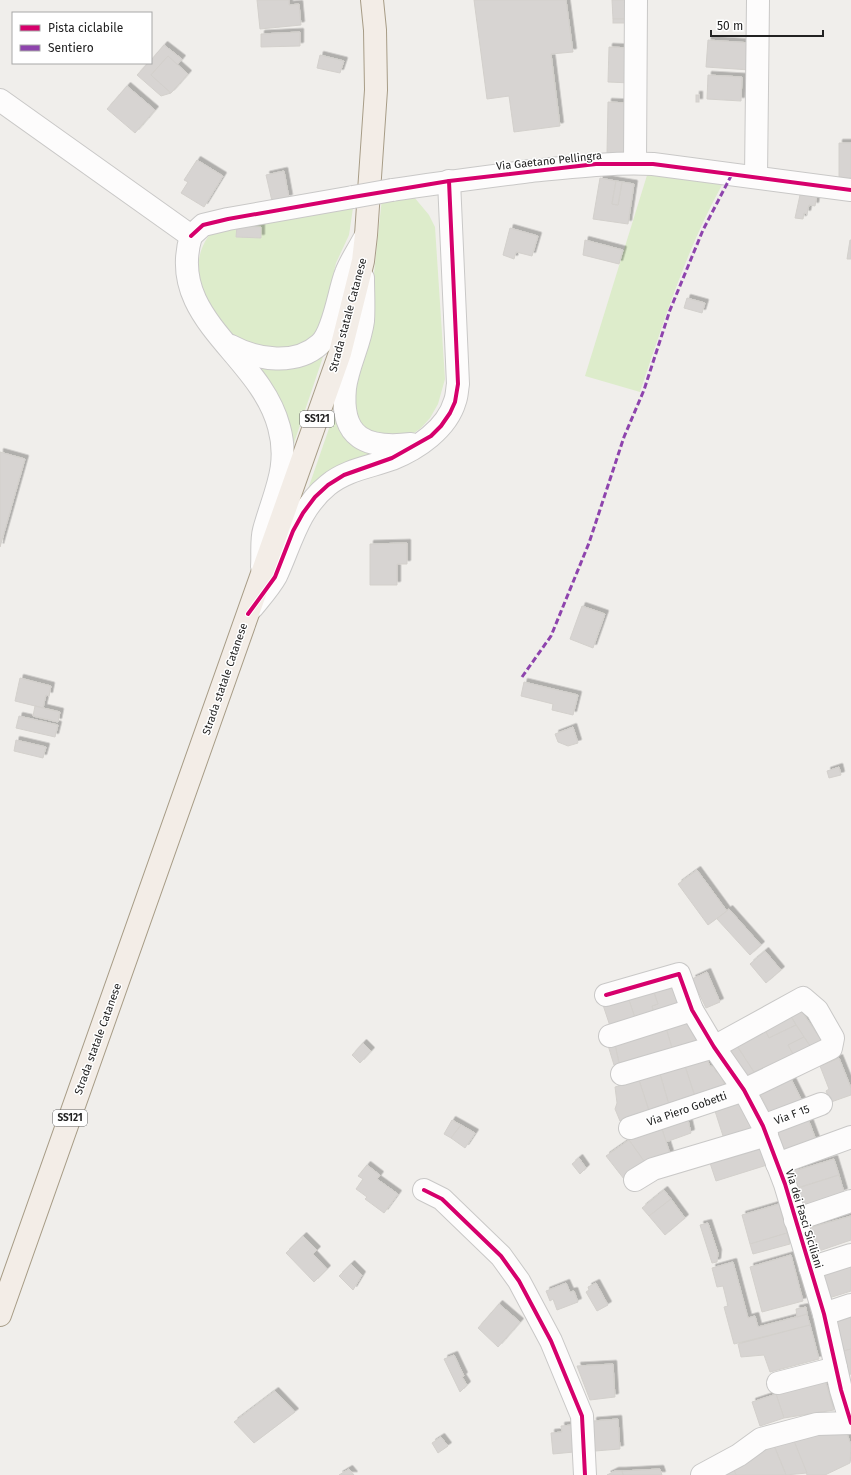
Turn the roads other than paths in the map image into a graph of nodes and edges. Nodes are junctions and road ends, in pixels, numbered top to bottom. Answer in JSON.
{"nodes":[{"id":1,"x":372,"y":0,"type":"edge"},
{"id":2,"x":636,"y":0,"type":"edge"},
{"id":3,"x":758,"y":0,"type":"edge"},
{"id":4,"x":0,"y":100,"type":"edge"},
{"id":5,"x":635,"y":163,"type":"junction"},
{"id":6,"x":756,"y":177,"type":"junction"},
{"id":7,"x":449,"y":181,"type":"junction"},
{"id":8,"x":851,"y":190,"type":"edge"},
{"id":9,"x":366,"y":235,"type":"junction"},
{"id":10,"x":191,"y":236,"type":"junction"},
{"id":11,"x":363,"y":260,"type":"junction"},
{"id":12,"x":226,"y":344,"type":"junction"},
{"id":13,"x":420,"y":444,"type":"junction"},
{"id":14,"x":262,"y":576,"type":"junction"},
{"id":15,"x":248,"y":614,"type":"junction"},
{"id":16,"x":606,"y":995,"type":"dead end"},
{"id":17,"x":692,"y":1010,"type":"junction"},
{"id":18,"x":610,"y":1036,"type":"dead end"},
{"id":19,"x":714,"y":1047,"type":"junction"},
{"id":20,"x":622,"y":1074,"type":"dead end"},
{"id":21,"x":744,"y":1090,"type":"junction"},
{"id":22,"x":821,"y":1104,"type":"dead end"},
{"id":23,"x":630,"y":1128,"type":"dead end"},
{"id":24,"x":765,"y":1130,"type":"junction"},
{"id":25,"x":851,"y":1137,"type":"edge"},
{"id":26,"x":777,"y":1164,"type":"junction"},
{"id":27,"x":635,"y":1180,"type":"dead end"},
{"id":28,"x":424,"y":1190,"type":"dead end"},
{"id":29,"x":851,"y":1201,"type":"edge"},
{"id":30,"x":796,"y":1220,"type":"junction"},
{"id":31,"x":851,"y":1255,"type":"edge"},
{"id":32,"x":810,"y":1268,"type":"junction"},
{"id":33,"x":851,"y":1305,"type":"edge"},
{"id":34,"x":824,"y":1314,"type":"junction"},
{"id":35,"x":0,"y":1315,"type":"edge"},
{"id":36,"x":836,"y":1368,"type":"junction"},
{"id":37,"x":778,"y":1383,"type":"dead end"},
{"id":38,"x":846,"y":1389,"type":"edge"},
{"id":39,"x":851,"y":1423,"type":"edge"},
{"id":40,"x":585,"y":1475,"type":"edge"},
{"id":41,"x":702,"y":1475,"type":"edge"}],
"edges":[{"from":1,"to":9,"type":"main road","name":"Strada statale Catanese","number":"SS121"},
{"from":2,"to":5,"type":"street"},
{"from":3,"to":6,"type":"street"},
{"from":4,"to":10,"type":"street"},
{"from":5,"to":6,"type":"street","name":"Via Gaetano Pellingra"},
{"from":5,"to":7,"type":"street","name":"Via Gaetano Pellingra"},
{"from":6,"to":8,"type":"street","name":"Via Gaetano Pellingra"},
{"from":7,"to":10,"type":"street","name":"Via Gaetano Pellingra","bridge":true},
{"from":7,"to":13,"type":"street"},
{"from":9,"to":11,"type":"main road","name":"Strada statale Catanese","number":"SS121"},
{"from":9,"to":12,"type":"street"},
{"from":10,"to":12,"type":"street"},
{"from":11,"to":13,"type":"street"},
{"from":11,"to":14,"type":"main road","name":"Strada statale Catanese","number":"SS121"},
{"from":12,"to":14,"type":"street"},
{"from":13,"to":15,"type":"street"},
{"from":14,"to":15,"type":"main road","name":"Strada statale Catanese","number":"SS121"},
{"from":15,"to":35,"type":"main road","name":"Strada statale Catanese","number":"SS121"},
{"from":16,"to":17,"type":"street","name":"Via dei Fasci Siciliani"},
{"from":17,"to":18,"type":"street"},
{"from":17,"to":19,"type":"street","name":"Via dei Fasci Siciliani"},
{"from":19,"to":20,"type":"street"},
{"from":19,"to":21,"type":"street","name":"Via dei Fasci Siciliani"},
{"from":19,"to":21,"type":"street","name":"Via Piero Gobetti"},
{"from":21,"to":23,"type":"street","name":"Via Piero Gobetti"},
{"from":21,"to":24,"type":"street","name":"Via dei Fasci Siciliani"},
{"from":22,"to":24,"type":"street","name":"Via F 15"},
{"from":24,"to":26,"type":"street","name":"Via dei Fasci Siciliani"},
{"from":24,"to":27,"type":"street","name":"Via F 15"},
{"from":25,"to":26,"type":"street"},
{"from":26,"to":30,"type":"street","name":"Via dei Fasci Siciliani"},
{"from":28,"to":40,"type":"street"},
{"from":29,"to":30,"type":"street"},
{"from":30,"to":32,"type":"street","name":"Via dei Fasci Siciliani"},
{"from":31,"to":32,"type":"street"},
{"from":32,"to":34,"type":"street","name":"Via dei Fasci Siciliani"},
{"from":33,"to":34,"type":"street"},
{"from":34,"to":36,"type":"street","name":"Via dei Fasci Siciliani"},
{"from":36,"to":37,"type":"street"},
{"from":36,"to":38,"type":"street","name":"Via dei Fasci Siciliani"},
{"from":38,"to":39,"type":"street","name":"Via dei Fasci Siciliani"},
{"from":39,"to":41,"type":"street"}]}
